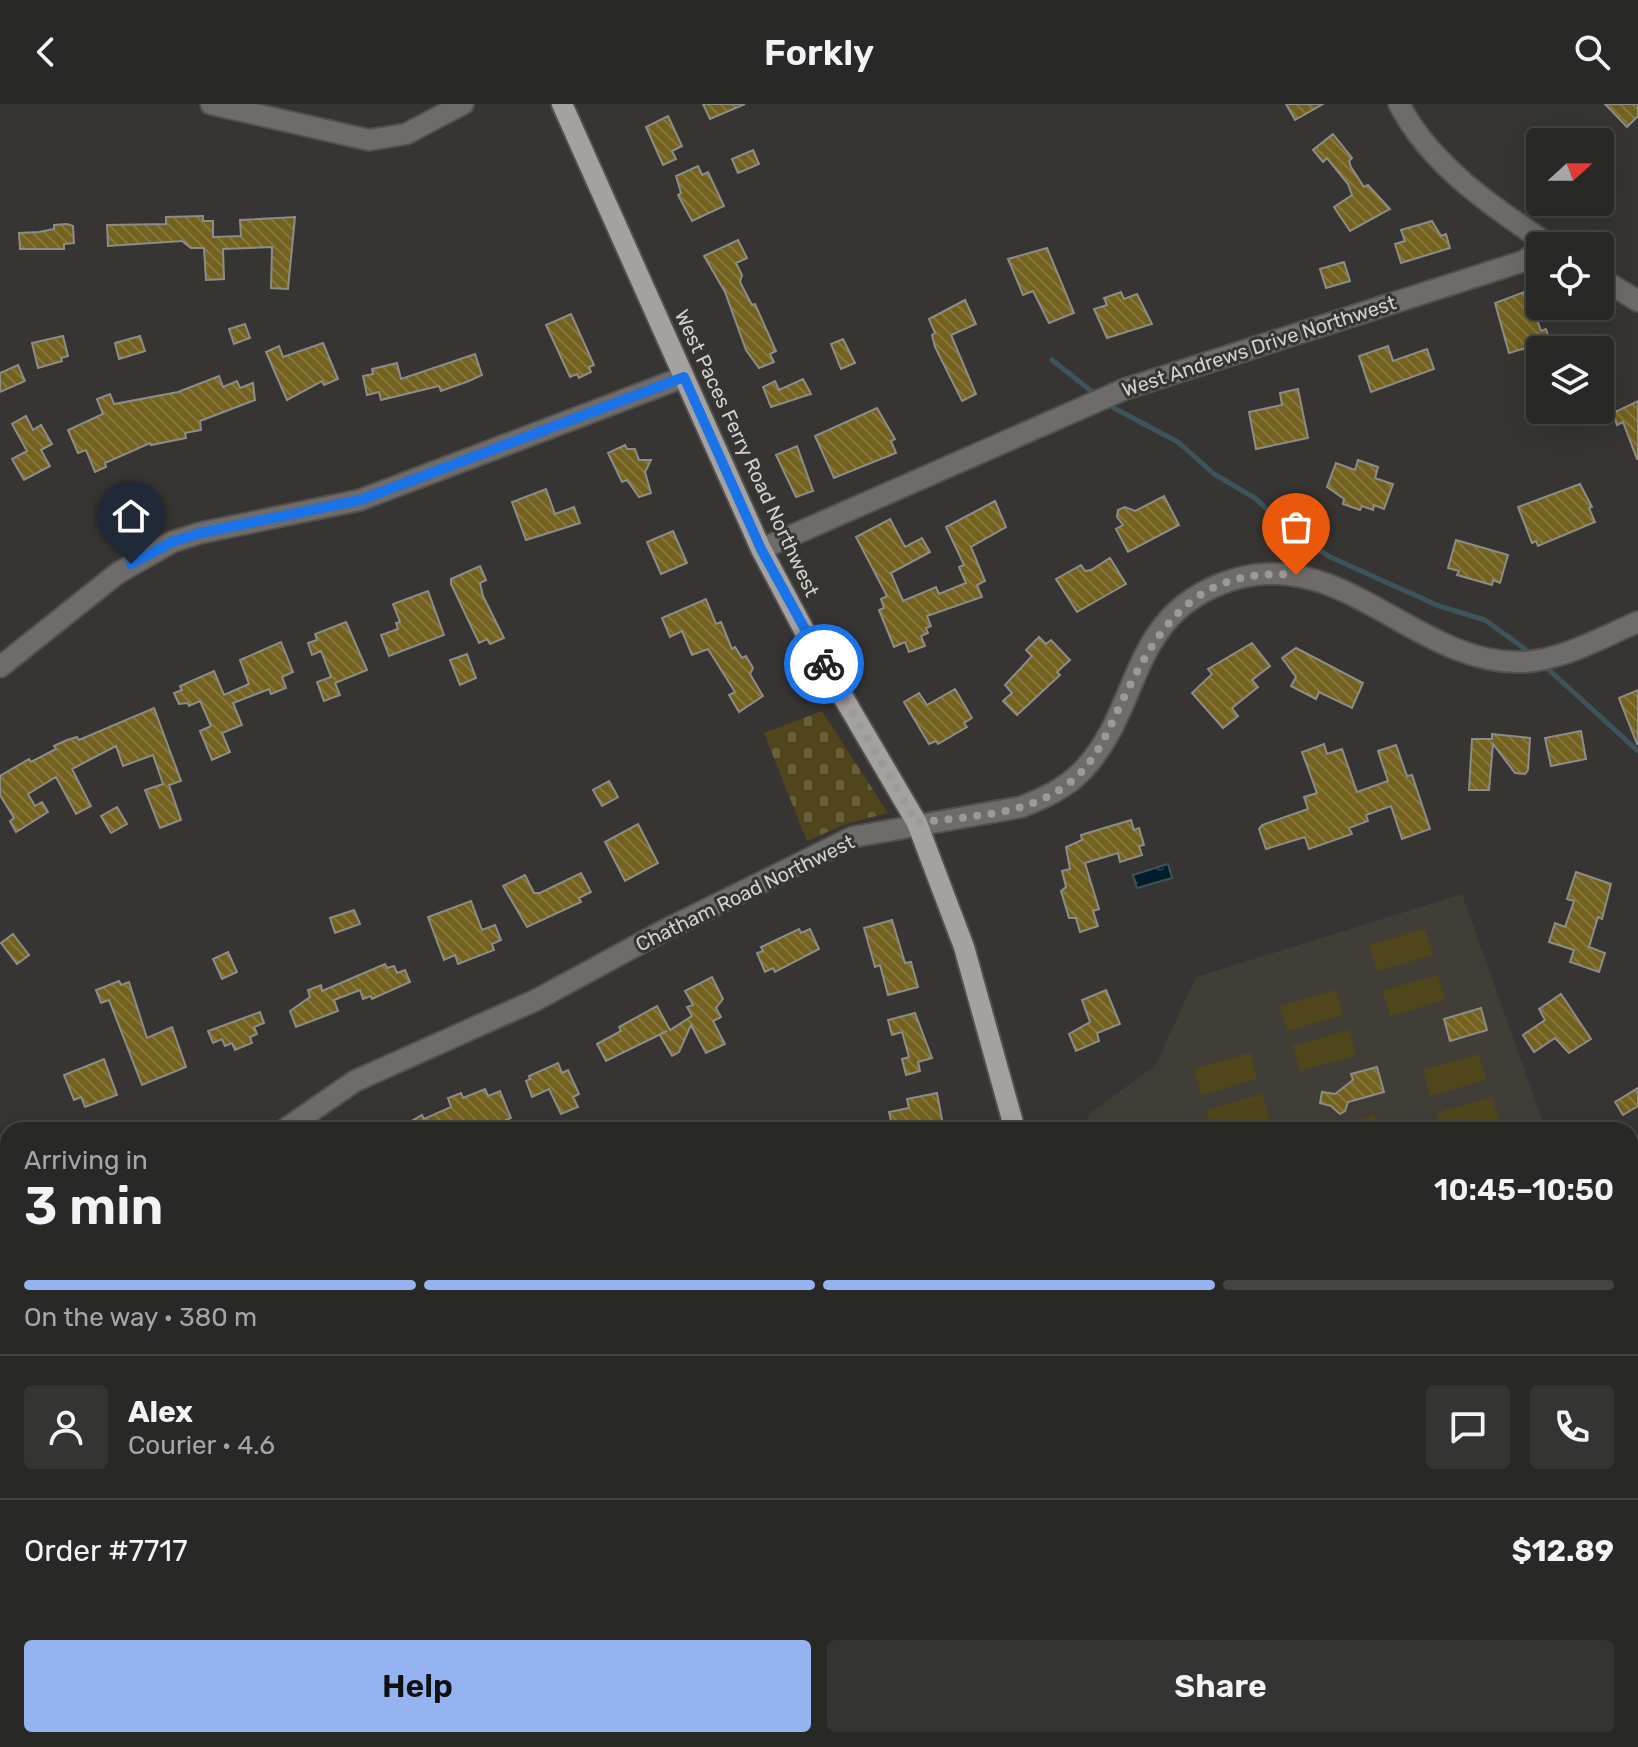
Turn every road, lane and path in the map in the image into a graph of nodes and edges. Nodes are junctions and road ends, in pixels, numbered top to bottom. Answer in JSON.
{"nodes":[{"id":1,"x":211,"y":104,"type":"edge"},
{"id":2,"x":463,"y":104,"type":"edge"},
{"id":3,"x":562,"y":104,"type":"edge"},
{"id":4,"x":1399,"y":104,"type":"edge"},
{"id":5,"x":1527,"y":232,"type":"edge"},
{"id":6,"x":1526,"y":260,"type":"edge"},
{"id":7,"x":1614,"y":286,"type":"edge"},
{"id":8,"x":1638,"y":301,"type":"edge"},
{"id":9,"x":684,"y":377,"type":"junction"},
{"id":10,"x":761,"y":549,"type":"junction"},
{"id":11,"x":1638,"y":622,"type":"edge"},
{"id":12,"x":0,"y":667,"type":"edge"},
{"id":13,"x":917,"y":823,"type":"junction"},
{"id":14,"x":296,"y":1122,"type":"edge"},
{"id":15,"x":1013,"y":1122,"type":"edge"}],
"edges":[{"from":1,"to":2,"type":"street"},
{"from":3,"to":9,"type":"main road","name":"West Paces Ferry Road Northwest"},
{"from":4,"to":5,"type":"street"},
{"from":6,"to":10,"type":"street","name":"West Andrews Drive Northwest"},
{"from":7,"to":8,"type":"street"},
{"from":9,"to":10,"type":"main road","name":"West Paces Ferry Road Northwest"},
{"from":9,"to":12,"type":"street"},
{"from":10,"to":13,"type":"main road","name":"West Paces Ferry Road Northwest"},
{"from":11,"to":13,"type":"street","name":"Chatham Road Northwest"},
{"from":13,"to":14,"type":"street","name":"Chatham Road Northwest"},
{"from":13,"to":15,"type":"main road","name":"West Paces Ferry Road Northwest"}]}
